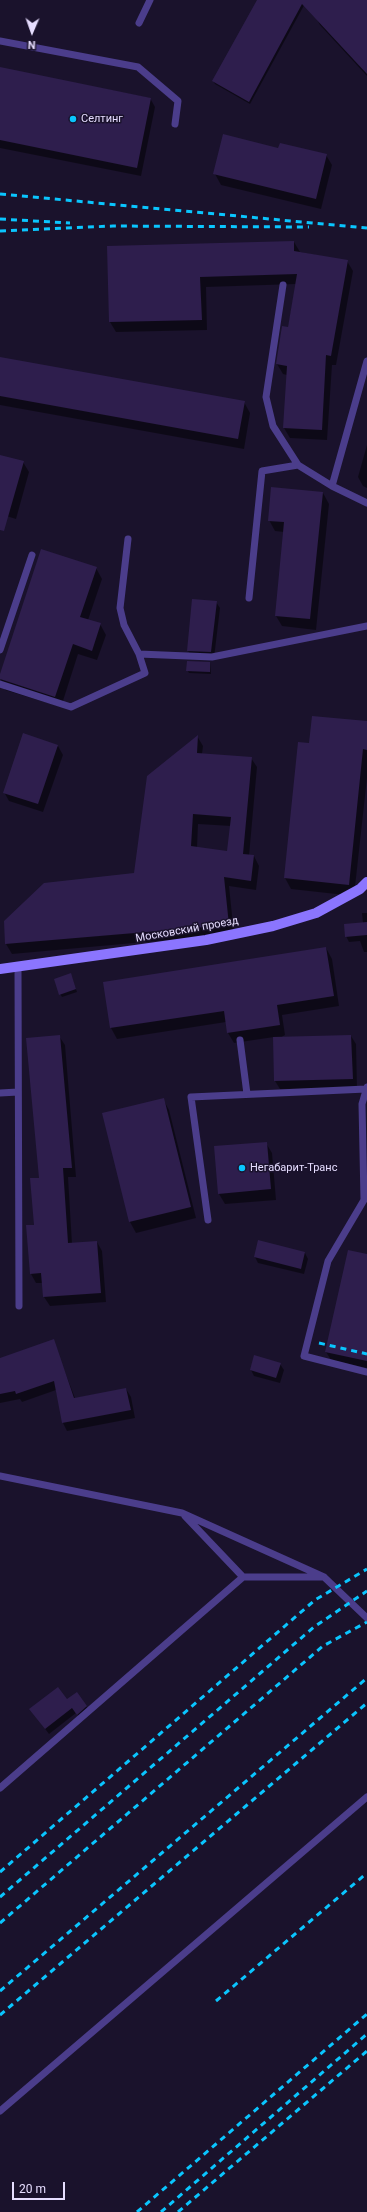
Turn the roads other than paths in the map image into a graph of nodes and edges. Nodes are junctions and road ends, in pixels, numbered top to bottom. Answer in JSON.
{"nodes":[{"id":1,"x":150,"y":0,"type":"edge"},
{"id":2,"x":139,"y":23,"type":"dead end"},
{"id":3,"x":0,"y":41,"type":"edge"},
{"id":4,"x":175,"y":124,"type":"dead end"},
{"id":5,"x":283,"y":285,"type":"dead end"},
{"id":6,"x":367,"y":361,"type":"edge"},
{"id":7,"x":298,"y":465,"type":"junction"},
{"id":8,"x":332,"y":486,"type":"junction"},
{"id":9,"x":367,"y":503,"type":"edge"},
{"id":10,"x":128,"y":539,"type":"dead end"},
{"id":11,"x":32,"y":555,"type":"dead end"},
{"id":12,"x":250,"y":598,"type":"dead end"},
{"id":13,"x":367,"y":626,"type":"edge"},
{"id":14,"x":0,"y":650,"type":"edge"},
{"id":15,"x":139,"y":654,"type":"junction"},
{"id":16,"x":0,"y":684,"type":"edge"},
{"id":17,"x":367,"y":882,"type":"edge"},
{"id":18,"x":18,"y":968,"type":"junction"},
{"id":19,"x":0,"y":969,"type":"edge"},
{"id":20,"x":240,"y":1040,"type":"dead end"},
{"id":21,"x":367,"y":1088,"type":"edge"},
{"id":22,"x":18,"y":1092,"type":"junction"},
{"id":23,"x":0,"y":1093,"type":"edge"},
{"id":24,"x":247,"y":1094,"type":"junction"},
{"id":25,"x":366,"y":1201,"type":"edge"},
{"id":26,"x":208,"y":1220,"type":"dead end"},
{"id":27,"x":19,"y":1306,"type":"dead end"},
{"id":28,"x":367,"y":1372,"type":"edge"},
{"id":29,"x":0,"y":1476,"type":"edge"},
{"id":30,"x":182,"y":1513,"type":"junction"},
{"id":31,"x":243,"y":1577,"type":"junction"},
{"id":32,"x":324,"y":1578,"type":"junction"},
{"id":33,"x":367,"y":1618,"type":"edge"},
{"id":34,"x":0,"y":1788,"type":"edge"},
{"id":35,"x":367,"y":1797,"type":"edge"},
{"id":36,"x":0,"y":2111,"type":"edge"}],
"edges":[{"from":1,"to":2,"type":"lane"},
{"from":3,"to":4,"type":"lane"},
{"from":5,"to":7,"type":"lane"},
{"from":6,"to":8,"type":"lane"},
{"from":7,"to":8,"type":"lane"},
{"from":7,"to":12,"type":"lane"},
{"from":8,"to":9,"type":"lane"},
{"from":10,"to":15,"type":"lane"},
{"from":11,"to":14,"type":"lane"},
{"from":13,"to":15,"type":"lane"},
{"from":15,"to":16,"type":"lane"},
{"from":17,"to":18,"type":"street","name":"Московский проезд"},
{"from":18,"to":19,"type":"street","name":"Московский проезд"},
{"from":18,"to":22,"type":"lane"},
{"from":20,"to":24,"type":"lane"},
{"from":21,"to":24,"type":"lane"},
{"from":21,"to":25,"type":"lane"},
{"from":22,"to":23,"type":"lane"},
{"from":22,"to":27,"type":"lane"},
{"from":24,"to":26,"type":"lane"},
{"from":25,"to":28,"type":"lane"},
{"from":29,"to":30,"type":"lane"},
{"from":30,"to":31,"type":"lane"},
{"from":30,"to":32,"type":"lane"},
{"from":31,"to":32,"type":"lane"},
{"from":31,"to":34,"type":"lane"},
{"from":32,"to":33,"type":"lane"},
{"from":35,"to":36,"type":"lane"}]}
